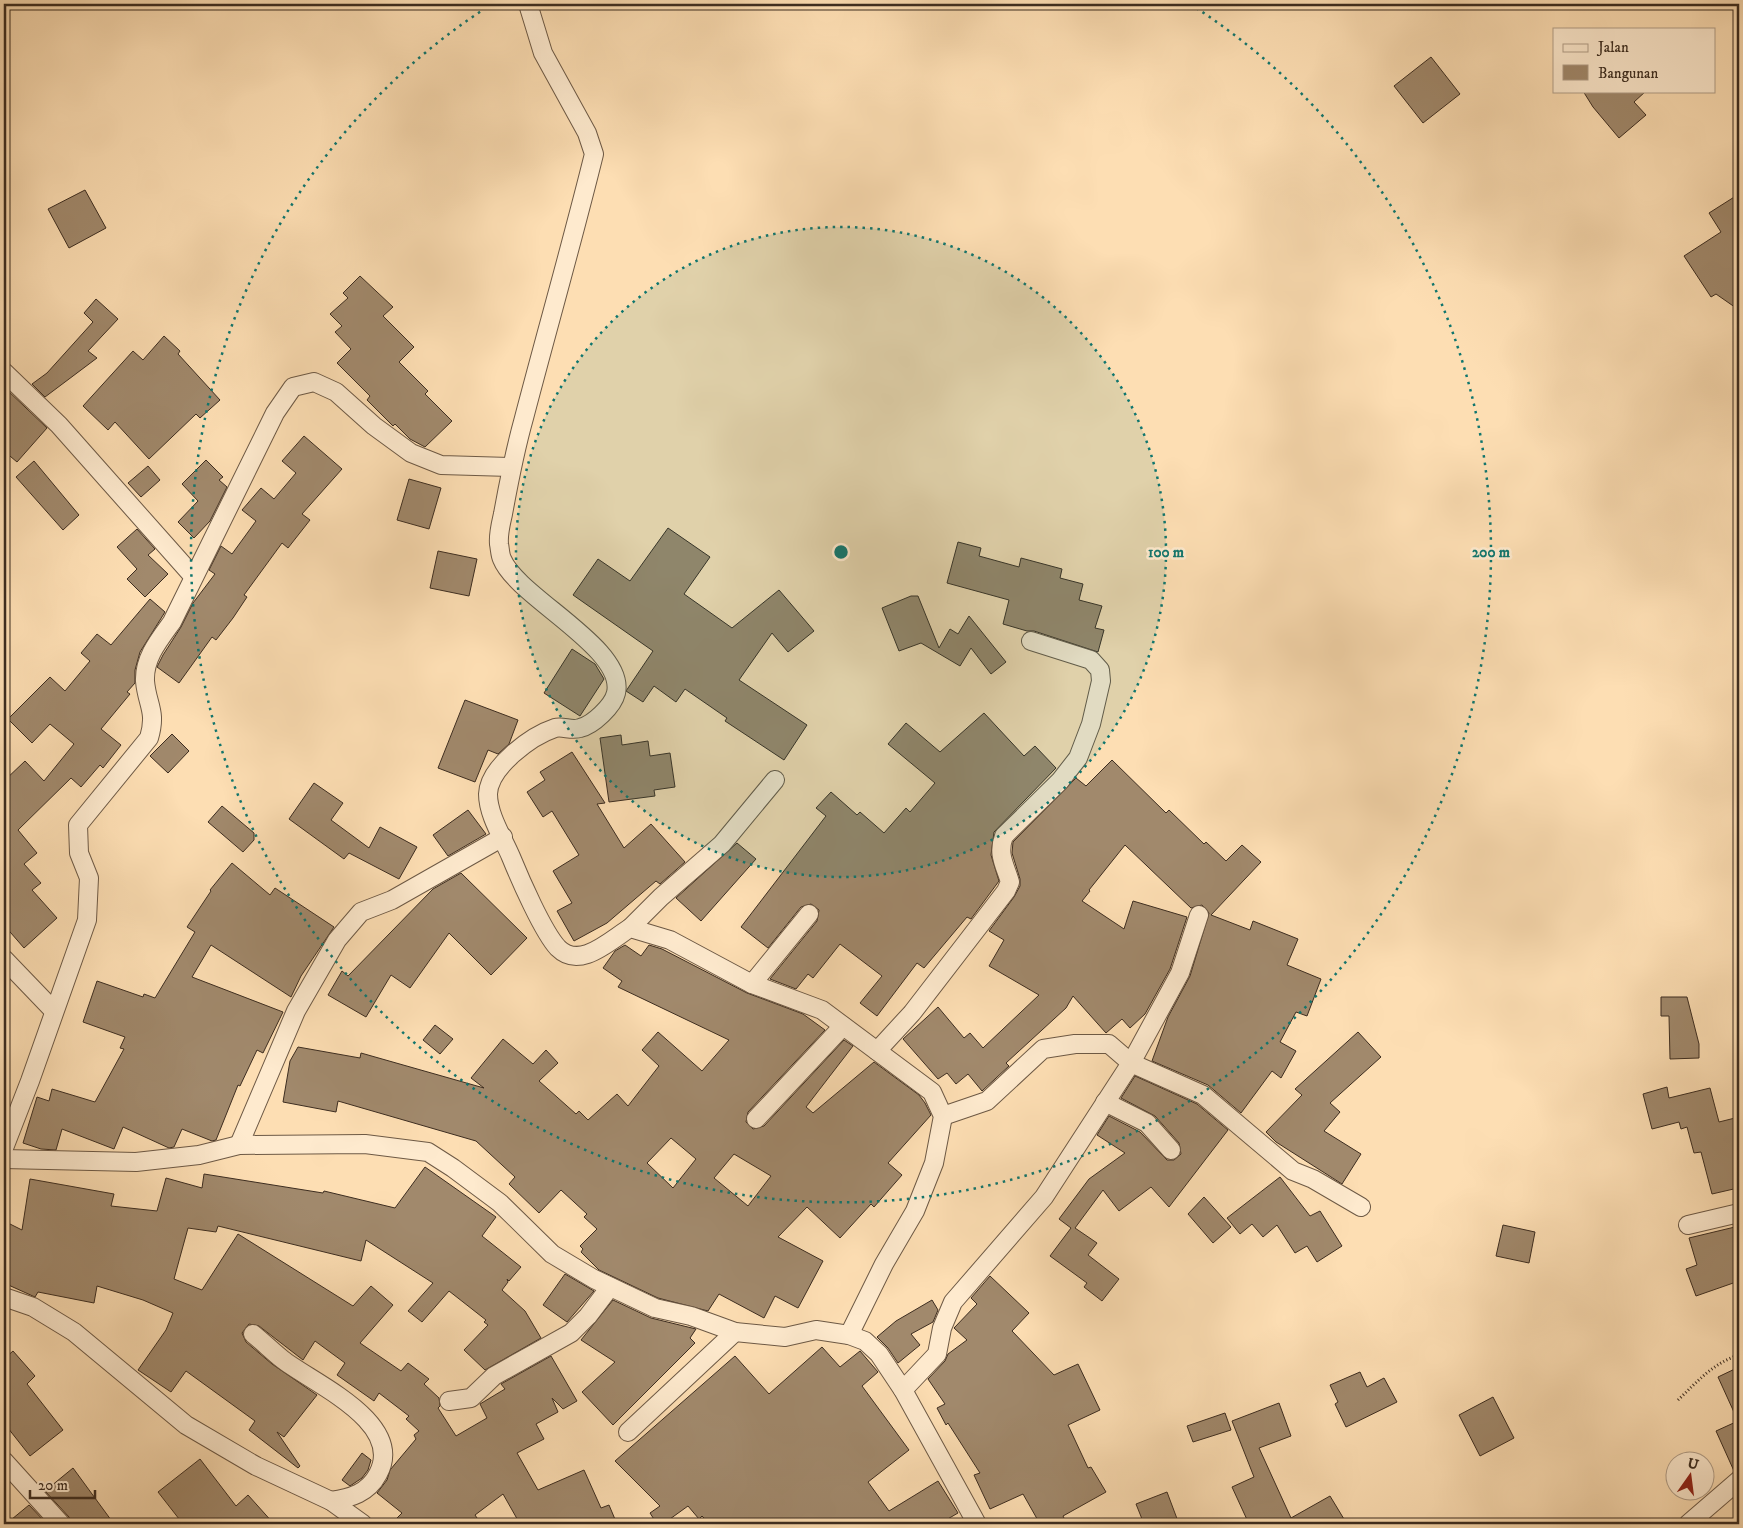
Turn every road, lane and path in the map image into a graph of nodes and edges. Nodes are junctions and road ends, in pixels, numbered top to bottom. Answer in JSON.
{"nodes":[{"id":1,"x":528,"y":4,"type":"edge"},
{"id":2,"x":4,"y":372,"type":"edge"},
{"id":3,"x":511,"y":467,"type":"junction"},
{"id":4,"x":193,"y":576,"type":"junction"},
{"id":5,"x":1031,"y":641,"type":"dead end"},
{"id":6,"x":775,"y":780,"type":"dead end"},
{"id":7,"x":503,"y":837,"type":"junction"},
{"id":8,"x":810,"y":914,"type":"dead end"},
{"id":9,"x":1199,"y":915,"type":"dead end"},
{"id":10,"x":630,"y":928,"type":"junction"},
{"id":11,"x":4,"y":959,"type":"edge"},
{"id":12,"x":752,"y":984,"type":"junction"},
{"id":13,"x":54,"y":1011,"type":"junction"},
{"id":14,"x":843,"y":1026,"type":"junction"},
{"id":15,"x":877,"y":1051,"type":"junction"},
{"id":16,"x":1131,"y":1063,"type":"junction"},
{"id":17,"x":1105,"y":1102,"type":"junction"},
{"id":18,"x":943,"y":1116,"type":"junction"},
{"id":19,"x":756,"y":1119,"type":"dead end"},
{"id":20,"x":238,"y":1145,"type":"junction"},
{"id":21,"x":4,"y":1148,"type":"edge"},
{"id":22,"x":1172,"y":1150,"type":"dead end"},
{"id":23,"x":4,"y":1160,"type":"edge"},
{"id":24,"x":1361,"y":1207,"type":"dead end"},
{"id":25,"x":1739,"y":1213,"type":"edge"},
{"id":26,"x":1688,"y":1225,"type":"dead end"},
{"id":27,"x":610,"y":1286,"type":"junction"},
{"id":28,"x":4,"y":1297,"type":"edge"},
{"id":29,"x":735,"y":1332,"type":"junction"},
{"id":30,"x":253,"y":1334,"type":"dead end"},
{"id":31,"x":849,"y":1335,"type":"junction"},
{"id":32,"x":1739,"y":1355,"type":"edge"},
{"id":33,"x":903,"y":1390,"type":"junction"},
{"id":34,"x":1678,"y":1400,"type":"dead end"},
{"id":35,"x":448,"y":1401,"type":"dead end"},
{"id":36,"x":628,"y":1432,"type":"dead end"},
{"id":37,"x":4,"y":1460,"type":"edge"},
{"id":38,"x":1739,"y":1480,"type":"edge"},
{"id":39,"x":331,"y":1501,"type":"junction"},
{"id":40,"x":61,"y":1524,"type":"edge"},
{"id":41,"x":363,"y":1524,"type":"edge"},
{"id":42,"x":977,"y":1524,"type":"edge"},
{"id":43,"x":1688,"y":1524,"type":"edge"}],
"edges":[{"from":1,"to":3,"type":"street"},
{"from":2,"to":4,"type":"street"},
{"from":3,"to":4,"type":"street"},
{"from":3,"to":7,"type":"street"},
{"from":4,"to":13,"type":"street"},
{"from":5,"to":15,"type":"street"},
{"from":6,"to":10,"type":"street"},
{"from":7,"to":10,"type":"street"},
{"from":7,"to":20,"type":"street"},
{"from":8,"to":12,"type":"street"},
{"from":9,"to":16,"type":"street"},
{"from":10,"to":12,"type":"street"},
{"from":11,"to":13,"type":"street"},
{"from":12,"to":14,"type":"street"},
{"from":13,"to":21,"type":"street"},
{"from":14,"to":15,"type":"street"},
{"from":14,"to":19,"type":"street"},
{"from":15,"to":18,"type":"street"},
{"from":16,"to":17,"type":"street"},
{"from":16,"to":18,"type":"street"},
{"from":16,"to":24,"type":"street"},
{"from":17,"to":22,"type":"street"},
{"from":17,"to":33,"type":"street"},
{"from":18,"to":31,"type":"street"},
{"from":20,"to":23,"type":"street"},
{"from":20,"to":27,"type":"street"},
{"from":25,"to":26,"type":"street"},
{"from":27,"to":29,"type":"street"},
{"from":27,"to":35,"type":"street"},
{"from":28,"to":39,"type":"street"},
{"from":29,"to":31,"type":"street"},
{"from":29,"to":36,"type":"street"},
{"from":30,"to":39,"type":"street"},
{"from":31,"to":33,"type":"street"},
{"from":32,"to":34,"type":"path"},
{"from":33,"to":42,"type":"street"},
{"from":37,"to":40,"type":"street"},
{"from":38,"to":43,"type":"street"},
{"from":39,"to":41,"type":"street"}]}
